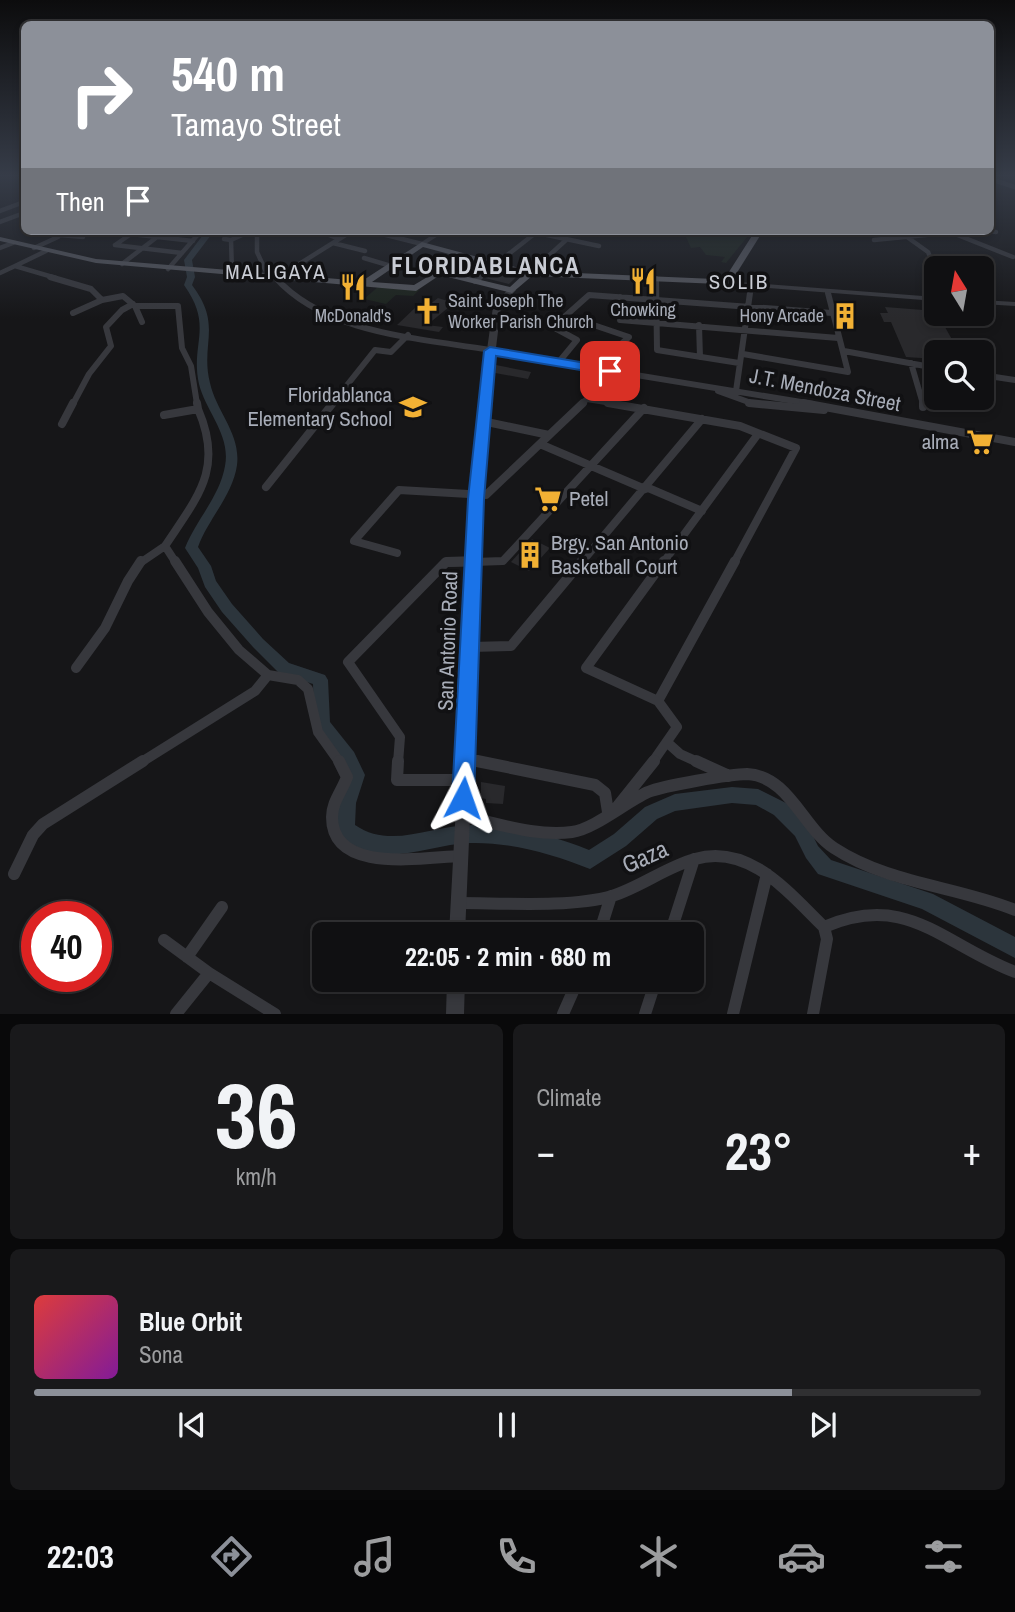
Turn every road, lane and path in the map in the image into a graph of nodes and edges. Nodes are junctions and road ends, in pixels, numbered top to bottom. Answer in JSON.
{"nodes":[{"id":1,"x":57,"y":235,"type":"edge"},
{"id":2,"x":72,"y":235,"type":"edge"},
{"id":3,"x":130,"y":235,"type":"edge"},
{"id":4,"x":140,"y":235,"type":"edge"},
{"id":5,"x":198,"y":235,"type":"edge"},
{"id":6,"x":240,"y":235,"type":"edge"},
{"id":7,"x":257,"y":235,"type":"edge"},
{"id":8,"x":326,"y":235,"type":"edge"},
{"id":9,"x":346,"y":235,"type":"edge"},
{"id":10,"x":386,"y":235,"type":"edge"},
{"id":11,"x":437,"y":235,"type":"edge"},
{"id":12,"x":533,"y":235,"type":"edge"},
{"id":13,"x":548,"y":235,"type":"edge"},
{"id":14,"x":756,"y":235,"type":"edge"},
{"id":15,"x":939,"y":235,"type":"edge"},
{"id":16,"x":958,"y":235,"type":"edge"},
{"id":17,"x":83,"y":237,"type":"dead end"},
{"id":18,"x":159,"y":237,"type":"junction"},
{"id":19,"x":907,"y":237,"type":"junction"},
{"id":20,"x":0,"y":239,"type":"edge"},
{"id":21,"x":566,"y":240,"type":"junction"},
{"id":22,"x":874,"y":240,"type":"dead end"},
{"id":23,"x":193,"y":241,"type":"junction"},
{"id":24,"x":336,"y":241,"type":"junction"},
{"id":25,"x":13,"y":243,"type":"junction"},
{"id":26,"x":422,"y":244,"type":"junction"},
{"id":27,"x":600,"y":246,"type":"dead end"},
{"id":28,"x":0,"y":248,"type":"edge"},
{"id":29,"x":34,"y":248,"type":"junction"},
{"id":30,"x":144,"y":249,"type":"junction"},
{"id":31,"x":46,"y":251,"type":"junction"},
{"id":32,"x":365,"y":251,"type":"dead end"},
{"id":33,"x":182,"y":253,"type":"junction"},
{"id":34,"x":303,"y":253,"type":"dead end"},
{"id":35,"x":930,"y":256,"type":"edge"},
{"id":36,"x":311,"y":257,"type":"junction"},
{"id":37,"x":1013,"y":257,"type":"dead end"},
{"id":38,"x":364,"y":258,"type":"dead end"},
{"id":39,"x":123,"y":264,"type":"junction"},
{"id":40,"x":495,"y":264,"type":"junction"},
{"id":41,"x":15,"y":265,"type":"junction"},
{"id":42,"x":391,"y":265,"type":"junction"},
{"id":43,"x":171,"y":269,"type":"junction"},
{"id":44,"x":199,"y":271,"type":"joint"},
{"id":45,"x":232,"y":272,"type":"junction"},
{"id":46,"x":0,"y":273,"type":"edge"},
{"id":47,"x":530,"y":273,"type":"junction"},
{"id":48,"x":269,"y":276,"type":"junction"},
{"id":49,"x":656,"y":279,"type":"junction"},
{"id":50,"x":475,"y":281,"type":"junction"},
{"id":51,"x":716,"y":282,"type":"junction"},
{"id":52,"x":364,"y":283,"type":"junction"},
{"id":53,"x":751,"y":286,"type":"junction"},
{"id":54,"x":512,"y":290,"type":"junction"},
{"id":55,"x":828,"y":293,"type":"junction"},
{"id":56,"x":620,"y":297,"type":"junction"},
{"id":57,"x":924,"y":298,"type":"edge"},
{"id":58,"x":658,"y":299,"type":"junction"},
{"id":59,"x":102,"y":300,"type":"junction"},
{"id":60,"x":994,"y":303,"type":"edge"},
{"id":61,"x":1015,"y":304,"type":"edge"},
{"id":62,"x":134,"y":305,"type":"junction"},
{"id":63,"x":748,"y":306,"type":"junction"},
{"id":64,"x":73,"y":313,"type":"dead end"},
{"id":65,"x":832,"y":313,"type":"junction"},
{"id":66,"x":567,"y":316,"type":"junction"},
{"id":67,"x":142,"y":322,"type":"dead end"},
{"id":68,"x":657,"y":322,"type":"junction"},
{"id":69,"x":699,"y":325,"type":"junction"},
{"id":70,"x":745,"y":329,"type":"junction"},
{"id":71,"x":408,"y":335,"type":"junction"},
{"id":72,"x":838,"y":338,"type":"junction"},
{"id":73,"x":490,"y":351,"type":"junction"},
{"id":74,"x":844,"y":351,"type":"junction"},
{"id":75,"x":612,"y":352,"type":"dead end"},
{"id":76,"x":743,"y":354,"type":"junction"},
{"id":77,"x":700,"y":356,"type":"junction"},
{"id":78,"x":558,"y":363,"type":"junction"},
{"id":79,"x":739,"y":363,"type":"junction"},
{"id":80,"x":911,"y":363,"type":"junction"},
{"id":81,"x":924,"y":366,"type":"edge"},
{"id":82,"x":994,"y":377,"type":"edge"},
{"id":83,"x":1015,"y":380,"type":"edge"},
{"id":84,"x":712,"y":388,"type":"junction"},
{"id":85,"x":736,"y":391,"type":"junction"},
{"id":86,"x":923,"y":407,"type":"dead end"},
{"id":87,"x":644,"y":408,"type":"junction"},
{"id":88,"x":198,"y":409,"type":"junction"},
{"id":89,"x":830,"y":409,"type":"junction"},
{"id":90,"x":164,"y":415,"type":"dead end"},
{"id":91,"x":702,"y":419,"type":"junction"},
{"id":92,"x":482,"y":421,"type":"junction"},
{"id":93,"x":62,"y":424,"type":"dead end"},
{"id":94,"x":758,"y":434,"type":"junction"},
{"id":95,"x":549,"y":435,"type":"junction"},
{"id":96,"x":1015,"y":442,"type":"edge"},
{"id":97,"x":540,"y":444,"type":"junction"},
{"id":98,"x":590,"y":466,"type":"junction"},
{"id":99,"x":266,"y":486,"type":"dead end"},
{"id":100,"x":646,"y":488,"type":"junction"},
{"id":101,"x":476,"y":499,"type":"junction"},
{"id":102,"x":702,"y":511,"type":"junction"},
{"id":103,"x":165,"y":546,"type":"junction"},
{"id":104,"x":397,"y":553,"type":"dead end"},
{"id":105,"x":474,"y":564,"type":"junction"},
{"id":106,"x":471,"y":647,"type":"junction"},
{"id":107,"x":76,"y":668,"type":"dead end"},
{"id":108,"x":268,"y":675,"type":"junction"},
{"id":109,"x":657,"y":701,"type":"junction"},
{"id":110,"x":670,"y":745,"type":"junction"},
{"id":111,"x":466,"y":759,"type":"junction"},
{"id":112,"x":730,"y":777,"type":"junction"},
{"id":113,"x":464,"y":780,"type":"junction"},
{"id":114,"x":613,"y":809,"type":"junction"},
{"id":115,"x":462,"y":819,"type":"junction"},
{"id":116,"x":461,"y":851,"type":"junction"},
{"id":117,"x":694,"y":859,"type":"junction"},
{"id":118,"x":14,"y":874,"type":"dead end"},
{"id":119,"x":767,"y":874,"type":"junction"},
{"id":120,"x":611,"y":896,"type":"junction"},
{"id":121,"x":458,"y":903,"type":"junction"},
{"id":122,"x":222,"y":907,"type":"dead end"},
{"id":123,"x":1015,"y":910,"type":"edge"},
{"id":124,"x":457,"y":922,"type":"edge"},
{"id":125,"x":603,"y":922,"type":"edge"},
{"id":126,"x":674,"y":922,"type":"edge"},
{"id":127,"x":824,"y":927,"type":"junction"},
{"id":128,"x":163,"y":940,"type":"dead end"},
{"id":129,"x":187,"y":957,"type":"junction"},
{"id":130,"x":1015,"y":972,"type":"edge"},
{"id":131,"x":209,"y":973,"type":"junction"},
{"id":132,"x":456,"y":992,"type":"edge"},
{"id":133,"x":573,"y":992,"type":"edge"},
{"id":134,"x":652,"y":992,"type":"edge"},
{"id":135,"x":176,"y":1013,"type":"edge"},
{"id":136,"x":275,"y":1013,"type":"edge"},
{"id":137,"x":455,"y":1013,"type":"edge"},
{"id":138,"x":563,"y":1013,"type":"edge"},
{"id":139,"x":645,"y":1013,"type":"edge"},
{"id":140,"x":733,"y":1013,"type":"edge"},
{"id":141,"x":813,"y":1013,"type":"edge"}],
"edges":[{"from":1,"to":29,"type":"street"},
{"from":2,"to":17,"type":"street"},
{"from":3,"to":30,"type":"street"},
{"from":4,"to":18,"type":"street"},
{"from":5,"to":23,"type":"street"},
{"from":6,"to":45,"type":"street"},
{"from":7,"to":48,"type":"street"},
{"from":8,"to":24,"type":"street"},
{"from":9,"to":24,"type":"street"},
{"from":10,"to":26,"type":"street"},
{"from":11,"to":26,"type":"street"},
{"from":12,"to":40,"type":"street"},
{"from":13,"to":21,"type":"street"},
{"from":14,"to":51,"type":"main road"},
{"from":15,"to":19,"type":"street"},
{"from":16,"to":37,"type":"street"},
{"from":18,"to":23,"type":"street"},
{"from":18,"to":30,"type":"street"},
{"from":19,"to":22,"type":"street"},
{"from":19,"to":35,"type":"street"},
{"from":20,"to":25,"type":"main road"},
{"from":21,"to":27,"type":"street"},
{"from":21,"to":47,"type":"street"},
{"from":23,"to":33,"type":"street"},
{"from":24,"to":32,"type":"street"},
{"from":24,"to":36,"type":"street"},
{"from":25,"to":28,"type":"street"},
{"from":25,"to":29,"type":"main road"},
{"from":26,"to":40,"type":"main road"},
{"from":26,"to":42,"type":"main road"},
{"from":29,"to":31,"type":"main road"},
{"from":30,"to":33,"type":"street"},
{"from":30,"to":39,"type":"street"},
{"from":31,"to":39,"type":"main road"},
{"from":31,"to":41,"type":"street"},
{"from":33,"to":43,"type":"street"},
{"from":34,"to":36,"type":"street"},
{"from":36,"to":48,"type":"street"},
{"from":38,"to":42,"type":"street"},
{"from":39,"to":43,"type":"main road"},
{"from":40,"to":47,"type":"main road"},
{"from":40,"to":50,"type":"street"},
{"from":41,"to":46,"type":"street"},
{"from":41,"to":59,"type":"street"},
{"from":42,"to":52,"type":"main road"},
{"from":43,"to":44,"type":"main road"},
{"from":44,"to":45,"type":"main road"},
{"from":45,"to":48,"type":"main road"},
{"from":47,"to":49,"type":"main road"},
{"from":47,"to":54,"type":"main road"},
{"from":48,"to":52,"type":"main road"},
{"from":48,"to":71,"type":"street"},
{"from":49,"to":51,"type":"main road"},
{"from":49,"to":58,"type":"street"},
{"from":50,"to":52,"type":"main road"},
{"from":50,"to":54,"type":"main road"},
{"from":51,"to":53,"type":"street"},
{"from":53,"to":55,"type":"street"},
{"from":53,"to":63,"type":"street"},
{"from":54,"to":73,"type":"street","name":"San Antonio Road"},
{"from":55,"to":57,"type":"street"},
{"from":55,"to":65,"type":"street"},
{"from":56,"to":58,"type":"street"},
{"from":56,"to":66,"type":"street"},
{"from":56,"to":68,"type":"street"},
{"from":58,"to":63,"type":"street"},
{"from":58,"to":68,"type":"street"},
{"from":59,"to":62,"type":"street"},
{"from":59,"to":64,"type":"street"},
{"from":60,"to":61,"type":"street"},
{"from":62,"to":67,"type":"street"},
{"from":62,"to":88,"type":"street"},
{"from":62,"to":93,"type":"street"},
{"from":63,"to":65,"type":"street"},
{"from":63,"to":70,"type":"street"},
{"from":65,"to":72,"type":"street"},
{"from":66,"to":75,"type":"street"},
{"from":66,"to":78,"type":"street"},
{"from":68,"to":69,"type":"street"},
{"from":68,"to":77,"type":"street"},
{"from":69,"to":70,"type":"street"},
{"from":69,"to":77,"type":"street"},
{"from":70,"to":72,"type":"street"},
{"from":70,"to":76,"type":"street"},
{"from":71,"to":73,"type":"street"},
{"from":71,"to":99,"type":"street"},
{"from":72,"to":74,"type":"street"},
{"from":73,"to":78,"type":"street"},
{"from":73,"to":92,"type":"street","name":"San Antonio Road"},
{"from":74,"to":76,"type":"street"},
{"from":74,"to":80,"type":"street"},
{"from":76,"to":79,"type":"street"},
{"from":77,"to":79,"type":"street"},
{"from":78,"to":84,"type":"street"},
{"from":79,"to":85,"type":"street"},
{"from":80,"to":81,"type":"street"},
{"from":80,"to":86,"type":"street"},
{"from":82,"to":83,"type":"street"},
{"from":84,"to":85,"type":"street","name":"J.T. Mendoza Street"},
{"from":84,"to":89,"type":"street"},
{"from":85,"to":89,"type":"street","name":"J.T. Mendoza Street"},
{"from":87,"to":91,"type":"street"},
{"from":87,"to":95,"type":"street"},
{"from":87,"to":98,"type":"street"},
{"from":88,"to":90,"type":"street"},
{"from":88,"to":103,"type":"street"},
{"from":89,"to":96,"type":"street","name":"J.T. Mendoza Street"},
{"from":91,"to":94,"type":"street"},
{"from":91,"to":100,"type":"street"},
{"from":92,"to":95,"type":"street"},
{"from":92,"to":101,"type":"street","name":"San Antonio Road"},
{"from":94,"to":102,"type":"street"},
{"from":94,"to":109,"type":"street"},
{"from":95,"to":97,"type":"street"},
{"from":97,"to":98,"type":"street"},
{"from":97,"to":101,"type":"street"},
{"from":98,"to":100,"type":"street"},
{"from":98,"to":105,"type":"street"},
{"from":100,"to":102,"type":"street"},
{"from":100,"to":106,"type":"street"},
{"from":101,"to":104,"type":"street"},
{"from":101,"to":105,"type":"street","name":"San Antonio Road"},
{"from":102,"to":109,"type":"street"},
{"from":103,"to":107,"type":"street"},
{"from":103,"to":108,"type":"street"},
{"from":105,"to":106,"type":"street","name":"San Antonio Road"},
{"from":105,"to":113,"type":"street"},
{"from":106,"to":111,"type":"street","name":"San Antonio Road"},
{"from":108,"to":116,"type":"street"},
{"from":108,"to":118,"type":"street"},
{"from":109,"to":110,"type":"street"},
{"from":110,"to":112,"type":"street"},
{"from":110,"to":114,"type":"street"},
{"from":111,"to":113,"type":"street","name":"San Antonio Road"},
{"from":111,"to":114,"type":"street"},
{"from":112,"to":114,"type":"street"},
{"from":112,"to":123,"type":"street"},
{"from":113,"to":115,"type":"street","name":"San Antonio Road"},
{"from":114,"to":115,"type":"street"},
{"from":115,"to":116,"type":"street","name":"San Antonio Road"},
{"from":116,"to":121,"type":"street","name":"San Antonio Road"},
{"from":117,"to":119,"type":"street","name":"Gaza"},
{"from":117,"to":120,"type":"street","name":"Gaza"},
{"from":117,"to":126,"type":"street"},
{"from":119,"to":127,"type":"street","name":"Gaza"},
{"from":119,"to":140,"type":"street"},
{"from":120,"to":121,"type":"street","name":"Gaza"},
{"from":120,"to":125,"type":"street"},
{"from":121,"to":124,"type":"street","name":"San Antonio Road"},
{"from":122,"to":129,"type":"street"},
{"from":127,"to":130,"type":"street"},
{"from":127,"to":141,"type":"street"},
{"from":128,"to":129,"type":"street"},
{"from":129,"to":131,"type":"street"},
{"from":131,"to":135,"type":"street"},
{"from":131,"to":136,"type":"street"},
{"from":132,"to":137,"type":"street"},
{"from":133,"to":138,"type":"street"},
{"from":134,"to":139,"type":"street"}]}
